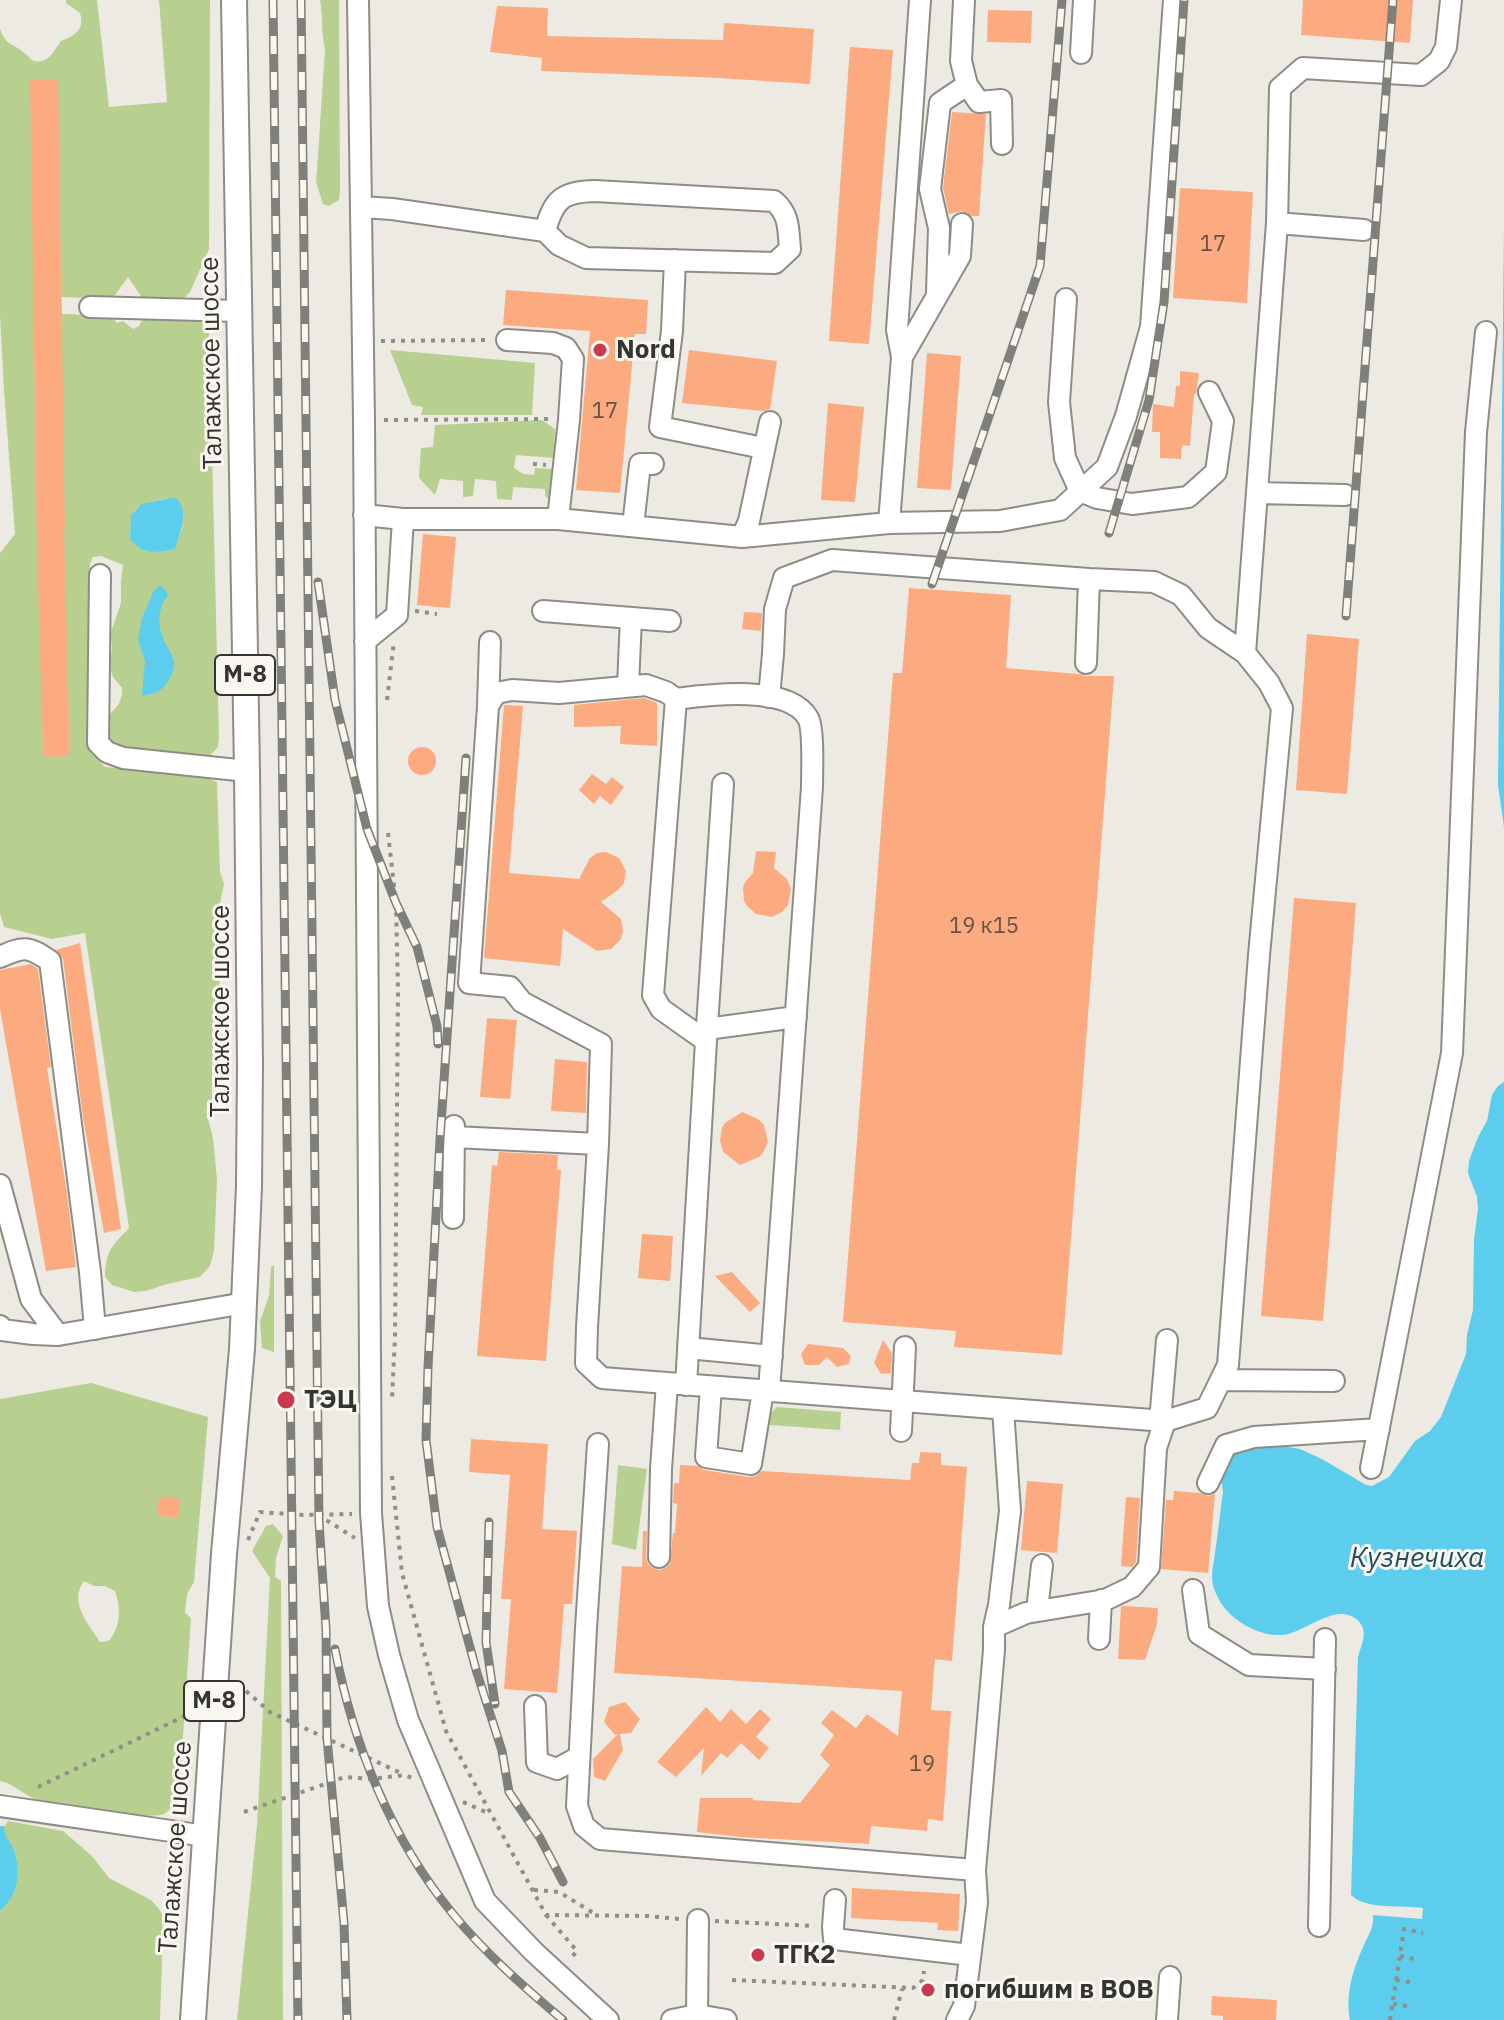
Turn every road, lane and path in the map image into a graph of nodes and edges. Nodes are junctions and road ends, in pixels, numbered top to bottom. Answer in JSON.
{"nodes":[{"id":1,"x":234,"y":0,"type":"edge"},
{"id":2,"x":358,"y":0,"type":"edge"},
{"id":3,"x":920,"y":0,"type":"edge"},
{"id":4,"x":964,"y":0,"type":"edge"},
{"id":5,"x":1084,"y":0,"type":"edge"},
{"id":6,"x":1174,"y":0,"type":"edge"},
{"id":7,"x":1451,"y":0,"type":"edge"},
{"id":8,"x":1081,"y":53,"type":"dead end"},
{"id":9,"x":967,"y":85,"type":"junction"},
{"id":10,"x":1002,"y":144,"type":"dead end"},
{"id":11,"x":362,"y":207,"type":"junction"},
{"id":12,"x":1277,"y":223,"type":"junction"},
{"id":13,"x":962,"y":224,"type":"dead end"},
{"id":14,"x":1364,"y":230,"type":"dead end"},
{"id":15,"x":545,"y":231,"type":"junction"},
{"id":16,"x":675,"y":260,"type":"junction"},
{"id":17,"x":937,"y":296,"type":"junction"},
{"id":18,"x":1066,"y":299,"type":"dead end"},
{"id":19,"x":90,"y":307,"type":"dead end"},
{"id":20,"x":239,"y":311,"type":"junction"},
{"id":21,"x":1486,"y":332,"type":"dead end"},
{"id":22,"x":507,"y":340,"type":"joint"},
{"id":23,"x":363,"y":341,"type":"junction"},
{"id":24,"x":902,"y":357,"type":"junction"},
{"id":25,"x":1209,"y":392,"type":"dead end"},
{"id":26,"x":364,"y":420,"type":"junction"},
{"id":27,"x":569,"y":420,"type":"junction"},
{"id":28,"x":770,"y":422,"type":"dead end"},
{"id":29,"x":763,"y":448,"type":"junction"},
{"id":30,"x":653,"y":464,"type":"dead end"},
{"id":31,"x":1080,"y":491,"type":"junction"},
{"id":32,"x":1257,"y":493,"type":"junction"},
{"id":33,"x":1345,"y":495,"type":"dead end"},
{"id":34,"x":364,"y":515,"type":"junction"},
{"id":35,"x":403,"y":519,"type":"junction"},
{"id":36,"x":558,"y":519,"type":"junction"},
{"id":37,"x":889,"y":523,"type":"junction"},
{"id":38,"x":633,"y":526,"type":"junction"},
{"id":39,"x":742,"y":537,"type":"junction"},
{"id":40,"x":100,"y":575,"type":"dead end"},
{"id":41,"x":1089,"y":579,"type":"junction"},
{"id":42,"x":543,"y":611,"type":"dead end"},
{"id":43,"x":404,"y":613,"type":"junction"},
{"id":44,"x":437,"y":614,"type":"dead end"},
{"id":45,"x":631,"y":618,"type":"junction"},
{"id":46,"x":670,"y":621,"type":"dead end"},
{"id":47,"x":365,"y":641,"type":"junction"},
{"id":48,"x":490,"y":642,"type":"dead end"},
{"id":49,"x":1245,"y":653,"type":"junction"},
{"id":50,"x":1086,"y":663,"type":"dead end"},
{"id":51,"x":628,"y":686,"type":"junction"},
{"id":52,"x":769,"y":697,"type":"junction"},
{"id":53,"x":676,"y":699,"type":"junction"},
{"id":54,"x":488,"y":706,"type":"junction"},
{"id":55,"x":386,"y":710,"type":"dead end"},
{"id":56,"x":247,"y":771,"type":"junction"},
{"id":57,"x":723,"y":784,"type":"dead end"},
{"id":58,"x":387,"y":828,"type":"dead end"},
{"id":59,"x":0,"y":957,"type":"edge"},
{"id":60,"x":796,"y":1017,"type":"junction"},
{"id":61,"x":707,"y":1035,"type":"junction"},
{"id":62,"x":598,"y":1144,"type":"junction"},
{"id":63,"x":0,"y":1185,"type":"edge"},
{"id":64,"x":453,"y":1218,"type":"dead end"},
{"id":65,"x":245,"y":1303,"type":"junction"},
{"id":66,"x":0,"y":1326,"type":"edge"},
{"id":67,"x":95,"y":1329,"type":"junction"},
{"id":68,"x":58,"y":1335,"type":"junction"},
{"id":69,"x":1167,"y":1340,"type":"dead end"},
{"id":70,"x":905,"y":1347,"type":"dead end"},
{"id":71,"x":688,"y":1348,"type":"junction"},
{"id":72,"x":772,"y":1356,"type":"junction"},
{"id":73,"x":1221,"y":1380,"type":"junction"},
{"id":74,"x":1334,"y":1381,"type":"dead end"},
{"id":75,"x":676,"y":1384,"type":"junction"},
{"id":76,"x":711,"y":1387,"type":"junction"},
{"id":77,"x":766,"y":1391,"type":"junction"},
{"id":78,"x":901,"y":1401,"type":"junction"},
{"id":79,"x":391,"y":1409,"type":"dead end"},
{"id":80,"x":1003,"y":1409,"type":"junction"},
{"id":81,"x":1162,"y":1421,"type":"junction"},
{"id":82,"x":1379,"y":1429,"type":"junction"},
{"id":83,"x":901,"y":1431,"type":"dead end"},
{"id":84,"x":598,"y":1444,"type":"dead end"},
{"id":85,"x":1371,"y":1468,"type":"dead end"},
{"id":86,"x":392,"y":1469,"type":"dead end"},
{"id":87,"x":1208,"y":1483,"type":"dead end"},
{"id":88,"x":291,"y":1513,"type":"dead end"},
{"id":89,"x":303,"y":1515,"type":"dead end"},
{"id":90,"x":659,"y":1557,"type":"dead end"},
{"id":91,"x":1042,"y":1565,"type":"dead end"},
{"id":92,"x":1193,"y":1590,"type":"dead end"},
{"id":93,"x":399,"y":1591,"type":"dead end"},
{"id":94,"x":409,"y":1598,"type":"junction"},
{"id":95,"x":1101,"y":1600,"type":"junction"},
{"id":96,"x":1037,"y":1611,"type":"junction"},
{"id":97,"x":994,"y":1627,"type":"junction"},
{"id":98,"x":1099,"y":1639,"type":"dead end"},
{"id":99,"x":1325,"y":1639,"type":"dead end"},
{"id":100,"x":1325,"y":1669,"type":"junction"},
{"id":101,"x":246,"y":1691,"type":"dead end"},
{"id":102,"x":535,"y":1706,"type":"dead end"},
{"id":103,"x":189,"y":1714,"type":"dead end"},
{"id":104,"x":577,"y":1758,"type":"dead end"},
{"id":105,"x":405,"y":1775,"type":"junction"},
{"id":106,"x":38,"y":1787,"type":"dead end"},
{"id":107,"x":438,"y":1790,"type":"junction"},
{"id":108,"x":0,"y":1806,"type":"edge"},
{"id":109,"x":244,"y":1812,"type":"dead end"},
{"id":110,"x":490,"y":1814,"type":"junction"},
{"id":111,"x":205,"y":1836,"type":"junction"},
{"id":112,"x":975,"y":1870,"type":"junction"},
{"id":113,"x":533,"y":1890,"type":"junction"},
{"id":114,"x":835,"y":1900,"type":"dead end"},
{"id":115,"x":546,"y":1915,"type":"junction"},
{"id":116,"x":597,"y":1916,"type":"junction"},
{"id":117,"x":698,"y":1920,"type":"junction"},
{"id":118,"x":1319,"y":1926,"type":"dead end"},
{"id":119,"x":833,"y":1927,"type":"junction"},
{"id":120,"x":1423,"y":1933,"type":"dead end"},
{"id":121,"x":970,"y":1955,"type":"junction"},
{"id":122,"x":1400,"y":1956,"type":"junction"},
{"id":123,"x":1419,"y":1960,"type":"dead end"},
{"id":124,"x":924,"y":1971,"type":"dead end"},
{"id":125,"x":557,"y":1973,"type":"junction"},
{"id":126,"x":1170,"y":1977,"type":"dead end"},
{"id":127,"x":732,"y":1980,"type":"dead end"},
{"id":128,"x":1396,"y":1980,"type":"junction"},
{"id":129,"x":1416,"y":1983,"type":"dead end"},
{"id":130,"x":902,"y":1989,"type":"junction"},
{"id":131,"x":1393,"y":2004,"type":"junction"},
{"id":132,"x":1413,"y":2007,"type":"dead end"},
{"id":133,"x":697,"y":2015,"type":"junction"},
{"id":134,"x":602,"y":2018,"type":"edge"},
{"id":135,"x":960,"y":2019,"type":"edge"},
{"id":136,"x":193,"y":2020,"type":"edge"},
{"id":137,"x":672,"y":2020,"type":"edge"},
{"id":138,"x":726,"y":2020,"type":"edge"},
{"id":139,"x":894,"y":2020,"type":"edge"},
{"id":140,"x":1167,"y":2020,"type":"edge"},
{"id":141,"x":1390,"y":2020,"type":"edge"}],
"edges":[{"from":1,"to":20,"type":"main road","name":"Талажское шоссе","number":"М-8"},
{"from":2,"to":11,"type":"street"},
{"from":3,"to":24,"type":"street"},
{"from":4,"to":9,"type":"street"},
{"from":5,"to":8,"type":"street"},
{"from":6,"to":31,"type":"street"},
{"from":7,"to":12,"type":"street"},
{"from":9,"to":10,"type":"street"},
{"from":9,"to":17,"type":"street"},
{"from":11,"to":15,"type":"street"},
{"from":11,"to":23,"type":"street"},
{"from":12,"to":14,"type":"street"},
{"from":12,"to":32,"type":"street"},
{"from":13,"to":17,"type":"street"},
{"from":15,"to":16,"type":"street"},
{"from":15,"to":16,"type":"street"},
{"from":16,"to":29,"type":"street"},
{"from":17,"to":24,"type":"street"},
{"from":18,"to":31,"type":"street"},
{"from":19,"to":20,"type":"street"},
{"from":20,"to":56,"type":"main road","name":"Талажское шоссе","number":"М-8"},
{"from":21,"to":82,"type":"street"},
{"from":22,"to":23,"type":"path"},
{"from":22,"to":27,"type":"street"},
{"from":23,"to":26,"type":"street"},
{"from":24,"to":37,"type":"street"},
{"from":25,"to":31,"type":"street"},
{"from":26,"to":27,"type":"path"},
{"from":26,"to":34,"type":"street"},
{"from":27,"to":36,"type":"street"},
{"from":28,"to":29,"type":"street"},
{"from":29,"to":39,"type":"street"},
{"from":30,"to":38,"type":"street"},
{"from":31,"to":37,"type":"street"},
{"from":32,"to":33,"type":"street"},
{"from":32,"to":49,"type":"street"},
{"from":34,"to":35,"type":"street"},
{"from":34,"to":47,"type":"street"},
{"from":35,"to":36,"type":"street"},
{"from":35,"to":43,"type":"street"},
{"from":36,"to":38,"type":"street"},
{"from":37,"to":39,"type":"street"},
{"from":38,"to":39,"type":"street"},
{"from":40,"to":56,"type":"street"},
{"from":41,"to":49,"type":"street"},
{"from":41,"to":50,"type":"street"},
{"from":41,"to":52,"type":"street"},
{"from":42,"to":45,"type":"street"},
{"from":43,"to":44,"type":"path"},
{"from":43,"to":47,"type":"street"},
{"from":43,"to":55,"type":"path"},
{"from":45,"to":46,"type":"street"},
{"from":45,"to":51,"type":"street"},
{"from":47,"to":107,"type":"street"},
{"from":48,"to":54,"type":"street"},
{"from":49,"to":73,"type":"street"},
{"from":51,"to":53,"type":"street"},
{"from":51,"to":54,"type":"street"},
{"from":52,"to":53,"type":"street"},
{"from":52,"to":60,"type":"street"},
{"from":53,"to":61,"type":"street"},
{"from":54,"to":62,"type":"street"},
{"from":56,"to":65,"type":"main road","name":"Талажское шоссе","number":"М-8"},
{"from":57,"to":61,"type":"street"},
{"from":58,"to":79,"type":"path"},
{"from":59,"to":67,"type":"street"},
{"from":60,"to":61,"type":"street"},
{"from":60,"to":72,"type":"street"},
{"from":61,"to":71,"type":"street"},
{"from":62,"to":64,"type":"street"},
{"from":62,"to":75,"type":"street"},
{"from":63,"to":68,"type":"street"},
{"from":65,"to":67,"type":"street"},
{"from":65,"to":111,"type":"main road","name":"Талажское шоссе","number":"М-8"},
{"from":66,"to":68,"type":"street"},
{"from":67,"to":68,"type":"street"},
{"from":69,"to":81,"type":"street"},
{"from":70,"to":78,"type":"street"},
{"from":71,"to":72,"type":"street"},
{"from":71,"to":75,"type":"street"},
{"from":72,"to":77,"type":"street"},
{"from":73,"to":74,"type":"street"},
{"from":73,"to":81,"type":"street"},
{"from":75,"to":76,"type":"street"},
{"from":75,"to":90,"type":"street"},
{"from":76,"to":77,"type":"street"},
{"from":76,"to":77,"type":"street"},
{"from":77,"to":78,"type":"street"},
{"from":78,"to":80,"type":"street"},
{"from":78,"to":83,"type":"street"},
{"from":80,"to":81,"type":"street"},
{"from":80,"to":97,"type":"street"},
{"from":81,"to":95,"type":"street"},
{"from":82,"to":85,"type":"street"},
{"from":82,"to":87,"type":"street"},
{"from":84,"to":112,"type":"street"},
{"from":86,"to":94,"type":"path"},
{"from":88,"to":89,"type":"path"},
{"from":91,"to":96,"type":"street"},
{"from":92,"to":100,"type":"street"},
{"from":93,"to":94,"type":"path"},
{"from":94,"to":110,"type":"path"},
{"from":95,"to":96,"type":"street"},
{"from":95,"to":98,"type":"street"},
{"from":96,"to":97,"type":"street"},
{"from":97,"to":112,"type":"street"},
{"from":99,"to":100,"type":"street"},
{"from":100,"to":118,"type":"street"},
{"from":101,"to":105,"type":"path"},
{"from":102,"to":104,"type":"street"},
{"from":103,"to":106,"type":"path"},
{"from":105,"to":107,"type":"path"},
{"from":105,"to":109,"type":"path"},
{"from":107,"to":110,"type":"path"},
{"from":107,"to":125,"type":"street"},
{"from":108,"to":111,"type":"street"},
{"from":110,"to":113,"type":"path"},
{"from":111,"to":136,"type":"main road","name":"Талажское шоссе","number":"М-8"},
{"from":112,"to":121,"type":"street"},
{"from":113,"to":115,"type":"path"},
{"from":113,"to":116,"type":"path"},
{"from":114,"to":119,"type":"street"},
{"from":115,"to":116,"type":"path"},
{"from":115,"to":125,"type":"path"},
{"from":116,"to":117,"type":"path"},
{"from":117,"to":119,"type":"path"},
{"from":117,"to":133,"type":"street"},
{"from":119,"to":121,"type":"street"},
{"from":120,"to":122,"type":"path"},
{"from":121,"to":135,"type":"street"},
{"from":122,"to":123,"type":"path"},
{"from":122,"to":128,"type":"path"},
{"from":124,"to":130,"type":"path"},
{"from":125,"to":134,"type":"street"},
{"from":126,"to":140,"type":"street"},
{"from":127,"to":130,"type":"path"},
{"from":128,"to":129,"type":"path"},
{"from":128,"to":131,"type":"path"},
{"from":130,"to":139,"type":"path"},
{"from":131,"to":132,"type":"path"},
{"from":131,"to":141,"type":"path"},
{"from":133,"to":137,"type":"street"},
{"from":133,"to":138,"type":"street"}]}
